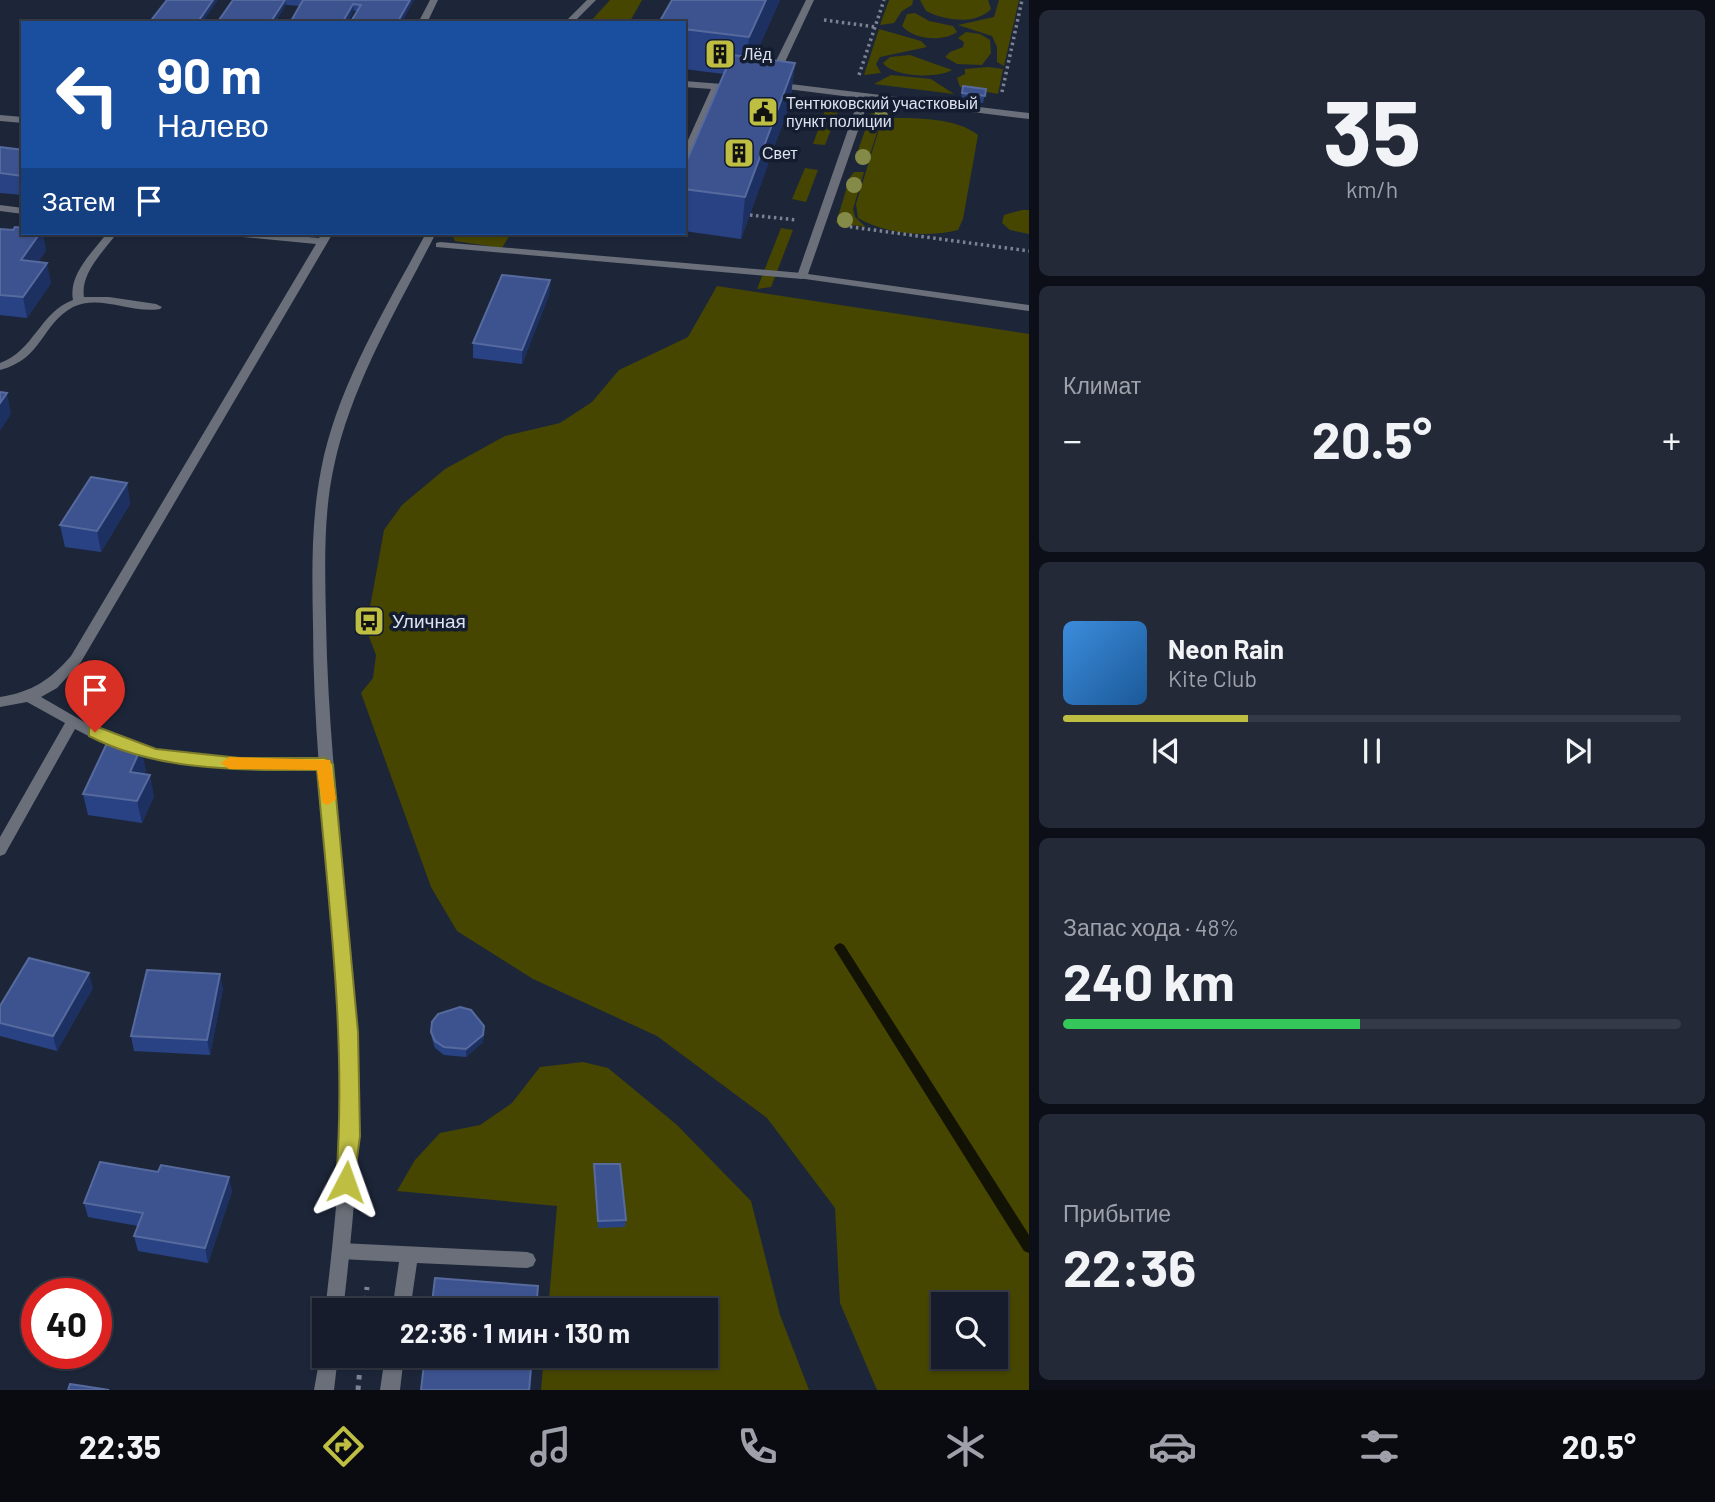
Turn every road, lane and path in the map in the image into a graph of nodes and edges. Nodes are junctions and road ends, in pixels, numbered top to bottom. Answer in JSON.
{"nodes":[{"id":1,"x":434,"y":0,"type":"edge"},
{"id":2,"x":592,"y":0,"type":"edge"},
{"id":3,"x":810,"y":0,"type":"edge"},
{"id":4,"x":884,"y":0,"type":"edge"},
{"id":5,"x":1022,"y":0,"type":"edge"},
{"id":6,"x":802,"y":17,"type":"junction"},
{"id":7,"x":423,"y":21,"type":"edge"},
{"id":8,"x":570,"y":21,"type":"edge"},
{"id":9,"x":876,"y":27,"type":"junction"},
{"id":10,"x":857,"y":80,"type":"dead end"},
{"id":11,"x":686,"y":84,"type":"edge"},
{"id":12,"x":744,"y":87,"type":"edge"},
{"id":13,"x":716,"y":89,"type":"junction"},
{"id":14,"x":865,"y":96,"type":"junction"},
{"id":15,"x":1000,"y":99,"type":"dead end"},
{"id":16,"x":1029,"y":116,"type":"edge"},
{"id":17,"x":0,"y":118,"type":"edge"},
{"id":18,"x":21,"y":120,"type":"edge"},
{"id":19,"x":686,"y":156,"type":"edge"},
{"id":20,"x":0,"y":208,"type":"edge"},
{"id":21,"x":21,"y":211,"type":"edge"},
{"id":22,"x":750,"y":215,"type":"edge"},
{"id":23,"x":821,"y":222,"type":"junction"},
{"id":24,"x":111,"y":235,"type":"edge"},
{"id":25,"x":270,"y":235,"type":"edge"},
{"id":26,"x":326,"y":238,"type":"edge"},
{"id":27,"x":436,"y":239,"type":"edge"},
{"id":28,"x":1029,"y":251,"type":"edge"},
{"id":29,"x":802,"y":276,"type":"junction"},
{"id":30,"x":79,"y":301,"type":"junction"},
{"id":31,"x":156,"y":307,"type":"dead end"},
{"id":32,"x":1029,"y":308,"type":"edge"},
{"id":33,"x":0,"y":367,"type":"edge"},
{"id":34,"x":32,"y":698,"type":"junction"},
{"id":35,"x":0,"y":702,"type":"edge"},
{"id":36,"x":73,"y":721,"type":"junction"},
{"id":37,"x":325,"y":764,"type":"junction"},
{"id":38,"x":0,"y":850,"type":"edge"},
{"id":39,"x":341,"y":1251,"type":"junction"},
{"id":40,"x":409,"y":1254,"type":"junction"},
{"id":41,"x":527,"y":1260,"type":"dead end"},
{"id":42,"x":336,"y":1298,"type":"edge"},
{"id":43,"x":403,"y":1298,"type":"edge"},
{"id":44,"x":327,"y":1368,"type":"edge"},
{"id":45,"x":360,"y":1368,"type":"edge"},
{"id":46,"x":393,"y":1368,"type":"edge"},
{"id":47,"x":324,"y":1390,"type":"edge"},
{"id":48,"x":358,"y":1390,"type":"edge"},
{"id":49,"x":390,"y":1390,"type":"edge"}],
"edges":[{"from":1,"to":7,"type":"street"},
{"from":2,"to":8,"type":"street"},
{"from":3,"to":6,"type":"street"},
{"from":4,"to":9,"type":"path"},
{"from":5,"to":15,"type":"path"},
{"from":6,"to":9,"type":"path"},
{"from":6,"to":14,"type":"street"},
{"from":9,"to":10,"type":"path"},
{"from":11,"to":13,"type":"street"},
{"from":12,"to":13,"type":"street"},
{"from":13,"to":19,"type":"street"},
{"from":14,"to":16,"type":"street"},
{"from":14,"to":23,"type":"street"},
{"from":17,"to":18,"type":"street"},
{"from":20,"to":21,"type":"street"},
{"from":22,"to":23,"type":"path"},
{"from":23,"to":28,"type":"path"},
{"from":23,"to":29,"type":"street"},
{"from":24,"to":30,"type":"street"},
{"from":25,"to":26,"type":"street"},
{"from":26,"to":34,"type":"street"},
{"from":27,"to":29,"type":"street"},
{"from":27,"to":37,"type":"street"},
{"from":29,"to":32,"type":"street"},
{"from":30,"to":31,"type":"street"},
{"from":30,"to":33,"type":"street"},
{"from":34,"to":35,"type":"street"},
{"from":34,"to":36,"type":"street"},
{"from":36,"to":37,"type":"street"},
{"from":36,"to":38,"type":"street"},
{"from":37,"to":39,"type":"street"},
{"from":39,"to":40,"type":"street"},
{"from":39,"to":42,"type":"street"},
{"from":40,"to":41,"type":"street"},
{"from":40,"to":43,"type":"street"},
{"from":44,"to":47,"type":"street"},
{"from":45,"to":48,"type":"path"},
{"from":46,"to":49,"type":"street"}]}
